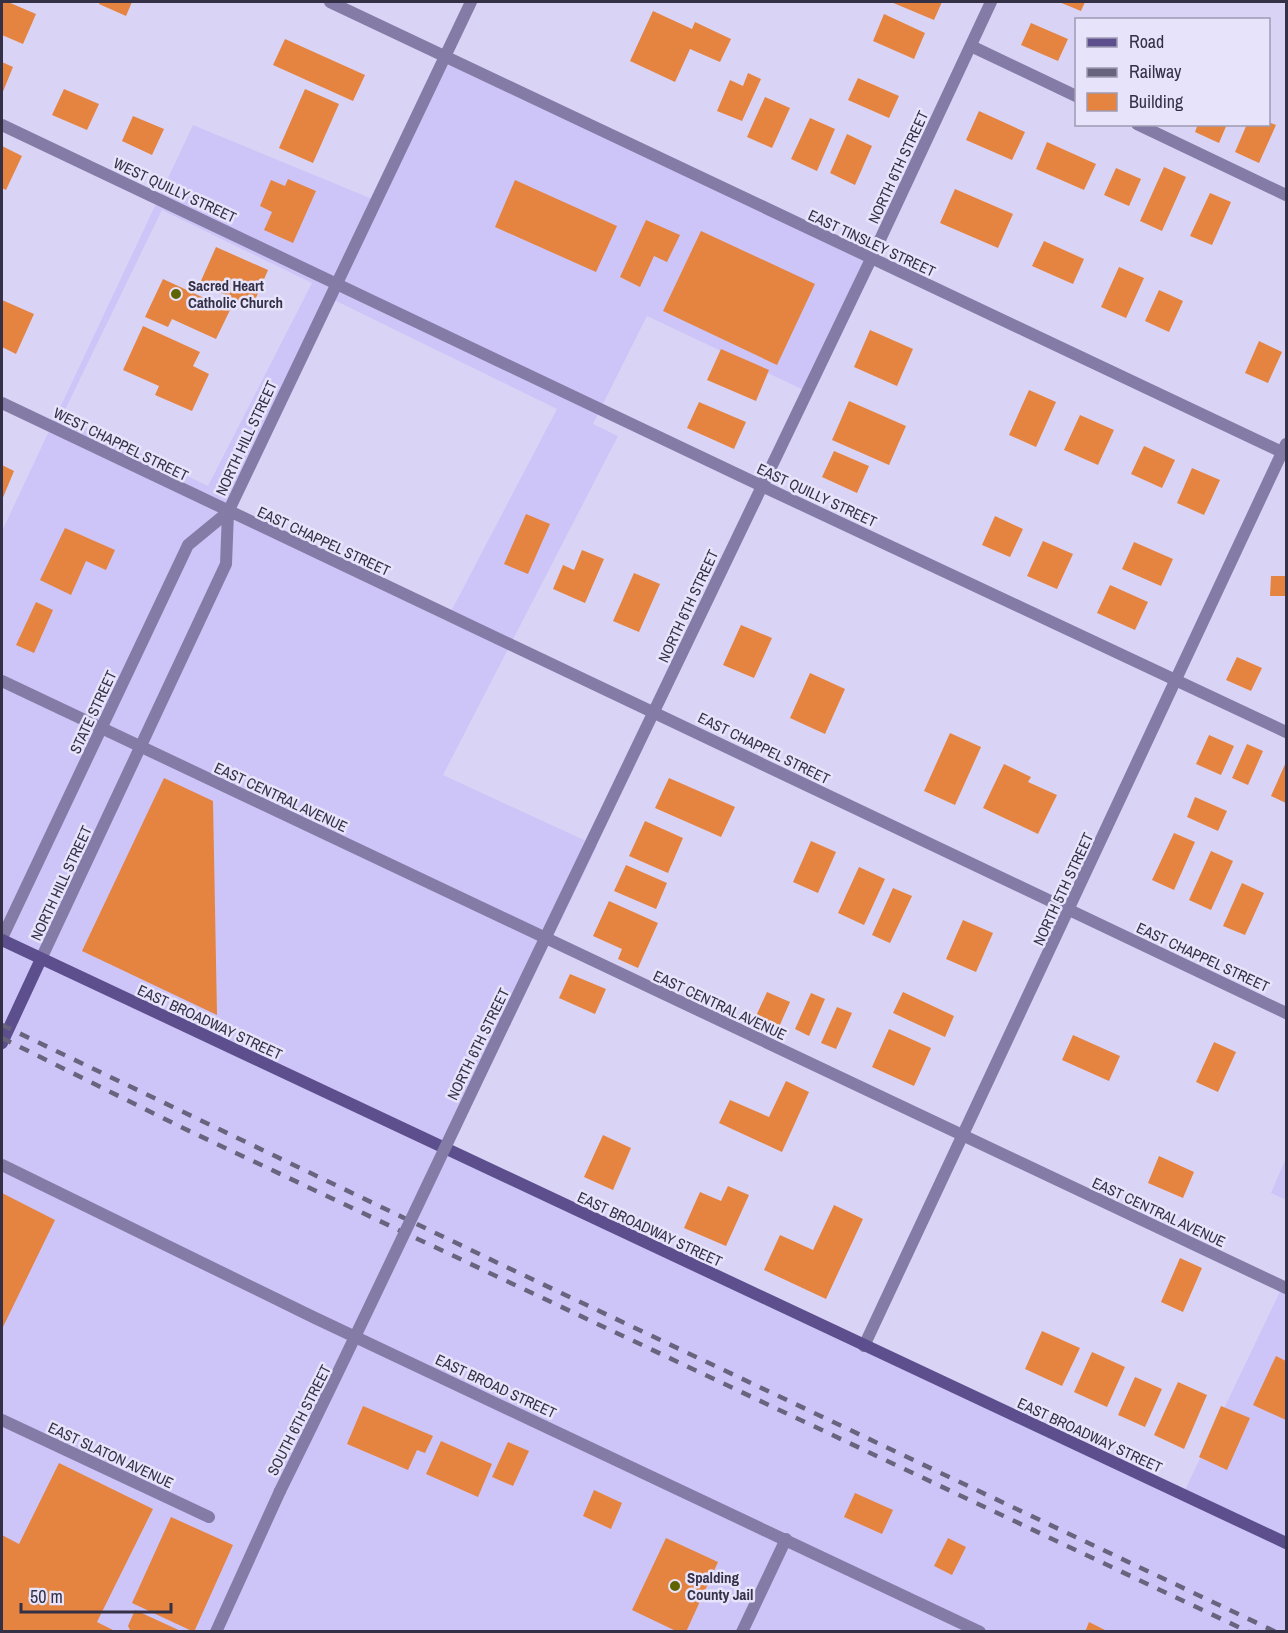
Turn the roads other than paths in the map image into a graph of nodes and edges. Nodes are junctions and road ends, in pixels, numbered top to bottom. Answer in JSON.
{"nodes":[{"id":1,"x":330,"y":2,"type":"edge"},
{"id":2,"x":471,"y":2,"type":"edge"},
{"id":3,"x":991,"y":2,"type":"edge"},
{"id":4,"x":971,"y":46,"type":"junction"},
{"id":5,"x":446,"y":56,"type":"junction"},
{"id":6,"x":1075,"y":95,"type":"edge"},
{"id":7,"x":2,"y":125,"type":"edge"},
{"id":8,"x":1141,"y":126,"type":"edge"},
{"id":9,"x":1287,"y":195,"type":"edge"},
{"id":10,"x":871,"y":259,"type":"junction"},
{"id":11,"x":336,"y":283,"type":"junction"},
{"id":12,"x":2,"y":403,"type":"edge"},
{"id":13,"x":1285,"y":450,"type":"edge"},
{"id":14,"x":762,"y":486,"type":"junction"},
{"id":15,"x":228,"y":512,"type":"junction"},
{"id":16,"x":1176,"y":679,"type":"junction"},
{"id":17,"x":2,"y":681,"type":"edge"},
{"id":18,"x":654,"y":712,"type":"junction"},
{"id":19,"x":101,"y":729,"type":"junction"},
{"id":20,"x":1287,"y":732,"type":"edge"},
{"id":21,"x":141,"y":748,"type":"junction"},
{"id":22,"x":1070,"y":911,"type":"junction"},
{"id":23,"x":546,"y":938,"type":"junction"},
{"id":24,"x":2,"y":939,"type":"edge"},
{"id":25,"x":41,"y":959,"type":"junction"},
{"id":26,"x":1287,"y":1012,"type":"edge"},
{"id":27,"x":2,"y":1043,"type":"edge"},
{"id":28,"x":963,"y":1137,"type":"junction"},
{"id":29,"x":2,"y":1165,"type":"edge"},
{"id":30,"x":409,"y":1222,"type":"joint"},
{"id":31,"x":1287,"y":1288,"type":"edge"},
{"id":32,"x":864,"y":1347,"type":"junction"},
{"id":33,"x":2,"y":1420,"type":"edge"},
{"id":34,"x":209,"y":1517,"type":"dead end"},
{"id":35,"x":786,"y":1539,"type":"junction"},
{"id":36,"x":1287,"y":1543,"type":"edge"},
{"id":37,"x":216,"y":1632,"type":"edge"},
{"id":38,"x":742,"y":1632,"type":"edge"},
{"id":39,"x":980,"y":1632,"type":"edge"}],
"edges":[{"from":1,"to":5,"type":"street","name":"EAST TINSLEY STREET"},
{"from":2,"to":5,"type":"street","name":"NORTH HILL STREET"},
{"from":3,"to":4,"type":"street","name":"NORTH 6TH STREET"},
{"from":4,"to":6,"type":"street"},
{"from":4,"to":10,"type":"street","name":"NORTH 6TH STREET"},
{"from":5,"to":10,"type":"street","name":"EAST TINSLEY STREET"},
{"from":5,"to":11,"type":"street","name":"NORTH HILL STREET"},
{"from":7,"to":11,"type":"street","name":"WEST QUILLY STREET"},
{"from":8,"to":9,"type":"street"},
{"from":10,"to":13,"type":"street","name":"EAST TINSLEY STREET"},
{"from":10,"to":14,"type":"street","name":"NORTH 6TH STREET"},
{"from":11,"to":14,"type":"street","name":"EAST QUILLY STREET"},
{"from":11,"to":15,"type":"street","name":"NORTH HILL STREET"},
{"from":12,"to":15,"type":"street","name":"WEST CHAPPEL STREET"},
{"from":13,"to":16,"type":"street","name":"NORTH 5TH STREET"},
{"from":14,"to":16,"type":"street","name":"EAST QUILLY STREET"},
{"from":14,"to":18,"type":"street","name":"NORTH 6TH STREET"},
{"from":15,"to":18,"type":"street","name":"EAST CHAPPEL STREET"},
{"from":15,"to":19,"type":"street","name":"STATE STREET"},
{"from":15,"to":21,"type":"street","name":"NORTH HILL STREET"},
{"from":16,"to":20,"type":"street","name":"EAST QUILLY STREET"},
{"from":16,"to":22,"type":"street","name":"NORTH 5TH STREET"},
{"from":17,"to":19,"type":"street","name":"EAST CENTRAL AVENUE"},
{"from":18,"to":22,"type":"street","name":"EAST CHAPPEL STREET"},
{"from":18,"to":23,"type":"street","name":"NORTH 6TH STREET"},
{"from":19,"to":21,"type":"street","name":"EAST CENTRAL AVENUE"},
{"from":19,"to":24,"type":"street","name":"STATE STREET"},
{"from":21,"to":23,"type":"street","name":"EAST CENTRAL AVENUE"},
{"from":21,"to":25,"type":"street","name":"NORTH HILL STREET"},
{"from":22,"to":26,"type":"street","name":"EAST CHAPPEL STREET"},
{"from":22,"to":28,"type":"street","name":"NORTH 5TH STREET"},
{"from":23,"to":28,"type":"street","name":"EAST CENTRAL AVENUE"},
{"from":23,"to":30,"type":"street","name":"NORTH 6TH STREET","bridge":true},
{"from":24,"to":25,"type":"main road","name":"EAST BROADWAY STREET"},
{"from":25,"to":27,"type":"main road"},
{"from":25,"to":32,"type":"main road","name":"EAST BROADWAY STREET"},
{"from":28,"to":31,"type":"street","name":"EAST CENTRAL AVENUE"},
{"from":28,"to":32,"type":"street","name":"NORTH 5TH STREET"},
{"from":29,"to":35,"type":"street","name":"EAST BROAD STREET"},
{"from":30,"to":37,"type":"street","name":"SOUTH 6TH STREET","bridge":true},
{"from":32,"to":36,"type":"main road","name":"EAST BROADWAY STREET"},
{"from":33,"to":34,"type":"street","name":"EAST SLATON AVENUE"},
{"from":35,"to":38,"type":"street"},
{"from":35,"to":39,"type":"street","name":"EAST BROAD STREET"}]}
